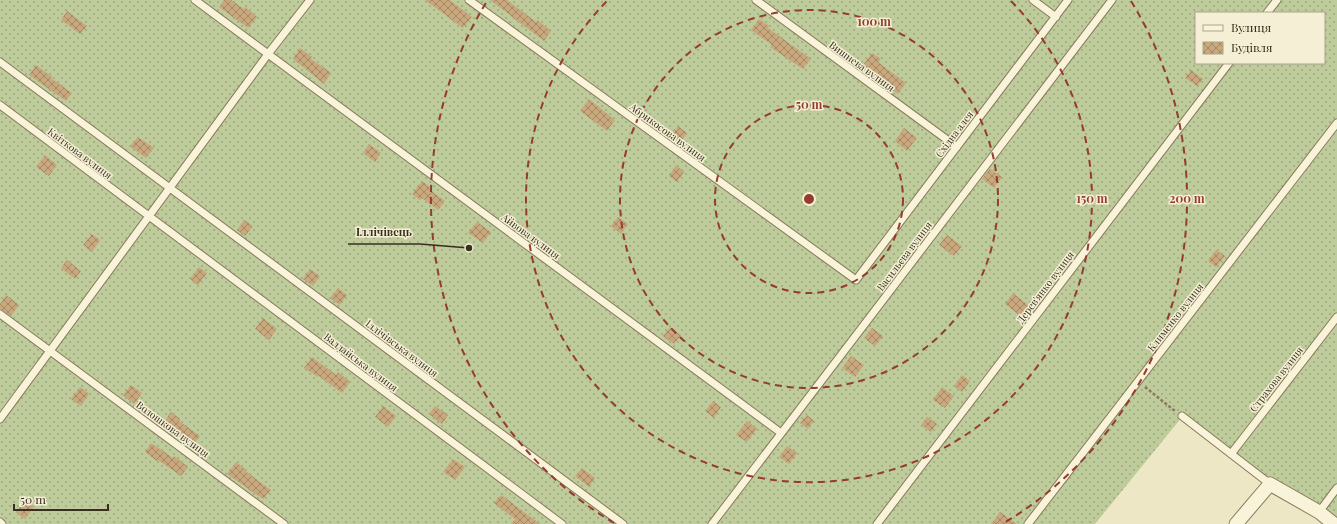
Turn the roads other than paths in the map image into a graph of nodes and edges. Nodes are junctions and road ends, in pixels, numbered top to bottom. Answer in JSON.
{"nodes":[{"id":1,"x":195,"y":0,"type":"edge"},
{"id":2,"x":310,"y":0,"type":"edge"},
{"id":3,"x":469,"y":0,"type":"edge"},
{"id":4,"x":756,"y":0,"type":"edge"},
{"id":5,"x":1032,"y":0,"type":"edge"},
{"id":6,"x":1068,"y":0,"type":"edge"},
{"id":7,"x":1112,"y":0,"type":"edge"},
{"id":8,"x":1277,"y":0,"type":"edge"},
{"id":9,"x":1268,"y":12,"type":"edge"},
{"id":10,"x":1056,"y":17,"type":"junction"},
{"id":11,"x":268,"y":54,"type":"junction"},
{"id":12,"x":0,"y":62,"type":"edge"},
{"id":13,"x":1228,"y":64,"type":"edge"},
{"id":14,"x":0,"y":105,"type":"edge"},
{"id":15,"x":1337,"y":123,"type":"edge"},
{"id":16,"x":957,"y":147,"type":"junction"},
{"id":17,"x":170,"y":188,"type":"junction"},
{"id":18,"x":149,"y":216,"type":"junction"},
{"id":19,"x":856,"y":280,"type":"joint"},
{"id":20,"x":0,"y":314,"type":"edge"},
{"id":21,"x":1337,"y":317,"type":"edge"},
{"id":22,"x":50,"y":351,"type":"junction"},
{"id":23,"x":1182,"y":416,"type":"road end"},
{"id":24,"x":0,"y":419,"type":"edge"},
{"id":25,"x":781,"y":434,"type":"junction"},
{"id":26,"x":1231,"y":454,"type":"junction"},
{"id":27,"x":1270,"y":484,"type":"junction"},
{"id":28,"x":1337,"y":488,"type":"edge"},
{"id":29,"x":1318,"y":512,"type":"junction"},
{"id":30,"x":0,"y":522,"type":"edge"},
{"id":31,"x":2,"y":524,"type":"edge"},
{"id":32,"x":284,"y":524,"type":"edge"},
{"id":33,"x":562,"y":524,"type":"edge"},
{"id":34,"x":623,"y":524,"type":"edge"},
{"id":35,"x":712,"y":524,"type":"edge"},
{"id":36,"x":877,"y":524,"type":"edge"},
{"id":37,"x":1028,"y":524,"type":"edge"},
{"id":38,"x":1236,"y":524,"type":"edge"},
{"id":39,"x":1334,"y":524,"type":"edge"}],
"edges":[{"from":1,"to":11,"type":"lane","name":"Айвова вулиця"},
{"from":2,"to":11,"type":"lane"},
{"from":3,"to":19,"type":"lane","name":"Абрикосова вулиця"},
{"from":4,"to":16,"type":"lane","name":"Вишнева вулиця"},
{"from":5,"to":10,"type":"lane"},
{"from":6,"to":10,"type":"lane","name":"Східна алея"},
{"from":7,"to":25,"type":"lane","name":"Васильєва вулиця"},
{"from":8,"to":9,"type":"lane"},
{"from":10,"to":16,"type":"lane","name":"Східна алея"},
{"from":11,"to":17,"type":"lane"},
{"from":11,"to":25,"type":"lane","name":"Айвова вулиця"},
{"from":12,"to":17,"type":"lane","name":"Іллічівська вулиця"},
{"from":13,"to":36,"type":"lane","name":"Дерев'янко вулиця"},
{"from":14,"to":18,"type":"lane","name":"Квіткова вулиця"},
{"from":15,"to":37,"type":"lane","name":"Клименко вулиця"},
{"from":16,"to":19,"type":"lane","name":"Східна алея"},
{"from":17,"to":18,"type":"lane"},
{"from":17,"to":34,"type":"lane","name":"Іллічівська вулиця"},
{"from":18,"to":22,"type":"lane"},
{"from":18,"to":33,"type":"lane","name":"Валдайська вулиця"},
{"from":20,"to":22,"type":"lane","name":"Волошкова вулиця"},
{"from":21,"to":26,"type":"lane","name":"Страхова вулиця"},
{"from":22,"to":24,"type":"lane"},
{"from":22,"to":32,"type":"lane","name":"Волошкова вулиця"},
{"from":23,"to":26,"type":"lane"},
{"from":25,"to":35,"type":"lane","name":"Васильєва вулиця"},
{"from":26,"to":27,"type":"lane"},
{"from":27,"to":29,"type":"street"},
{"from":27,"to":38,"type":"street"},
{"from":28,"to":29,"type":"lane"},
{"from":29,"to":39,"type":"street"},
{"from":30,"to":31,"type":"lane"}]}
